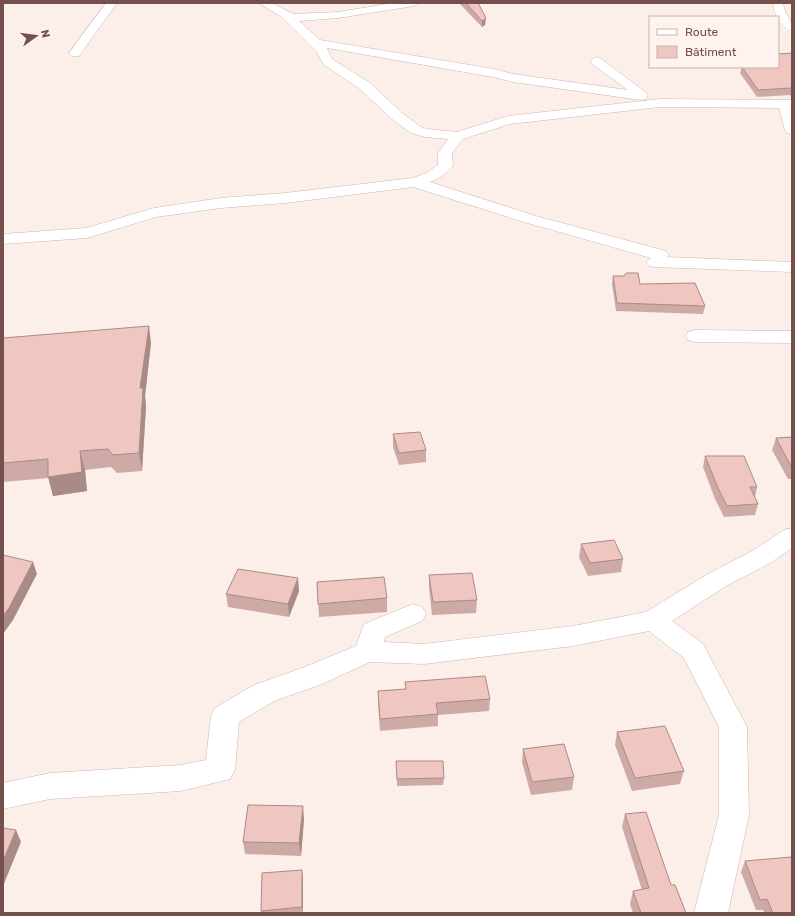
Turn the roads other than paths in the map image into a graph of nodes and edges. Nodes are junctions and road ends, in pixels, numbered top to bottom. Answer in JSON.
{"nodes":[{"id":1,"x":112,"y":3,"type":"edge"},
{"id":2,"x":264,"y":3,"type":"edge"},
{"id":3,"x":414,"y":3,"type":"edge"},
{"id":4,"x":778,"y":3,"type":"edge"},
{"id":5,"x":289,"y":18,"type":"junction"},
{"id":6,"x":792,"y":28,"type":"edge"},
{"id":7,"x":316,"y":43,"type":"junction"},
{"id":8,"x":75,"y":53,"type":"dead end"},
{"id":9,"x":596,"y":61,"type":"dead end"},
{"id":10,"x":647,"y":97,"type":"junction"},
{"id":11,"x":660,"y":103,"type":"junction"},
{"id":12,"x":788,"y":104,"type":"edge"},
{"id":13,"x":792,"y":130,"type":"edge"},
{"id":14,"x":425,"y":133,"type":"junction"},
{"id":15,"x":458,"y":136,"type":"junction"},
{"id":16,"x":445,"y":154,"type":"junction"},
{"id":17,"x":414,"y":182,"type":"junction"},
{"id":18,"x":3,"y":240,"type":"edge"},
{"id":19,"x":792,"y":267,"type":"edge"},
{"id":20,"x":695,"y":336,"type":"dead end"},
{"id":21,"x":792,"y":337,"type":"edge"},
{"id":22,"x":792,"y":536,"type":"edge"},
{"id":23,"x":414,"y":614,"type":"dead end"},
{"id":24,"x":653,"y":620,"type":"junction"},
{"id":25,"x":368,"y":652,"type":"junction"},
{"id":26,"x":3,"y":796,"type":"edge"},
{"id":27,"x":711,"y":913,"type":"edge"}],
"edges":[{"from":1,"to":8,"type":"street"},
{"from":2,"to":5,"type":"street"},
{"from":3,"to":5,"type":"street"},
{"from":4,"to":6,"type":"street"},
{"from":5,"to":7,"type":"street"},
{"from":7,"to":10,"type":"street"},
{"from":7,"to":14,"type":"street"},
{"from":9,"to":10,"type":"street"},
{"from":10,"to":11,"type":"street"},
{"from":11,"to":12,"type":"street"},
{"from":11,"to":15,"type":"street"},
{"from":12,"to":13,"type":"street"},
{"from":14,"to":15,"type":"street"},
{"from":14,"to":16,"type":"street"},
{"from":15,"to":16,"type":"street"},
{"from":16,"to":17,"type":"street"},
{"from":17,"to":18,"type":"street"},
{"from":17,"to":19,"type":"street"},
{"from":20,"to":21,"type":"street"},
{"from":22,"to":24,"type":"street"},
{"from":23,"to":25,"type":"street"},
{"from":24,"to":25,"type":"street"},
{"from":24,"to":27,"type":"street"},
{"from":25,"to":26,"type":"street"}]}
